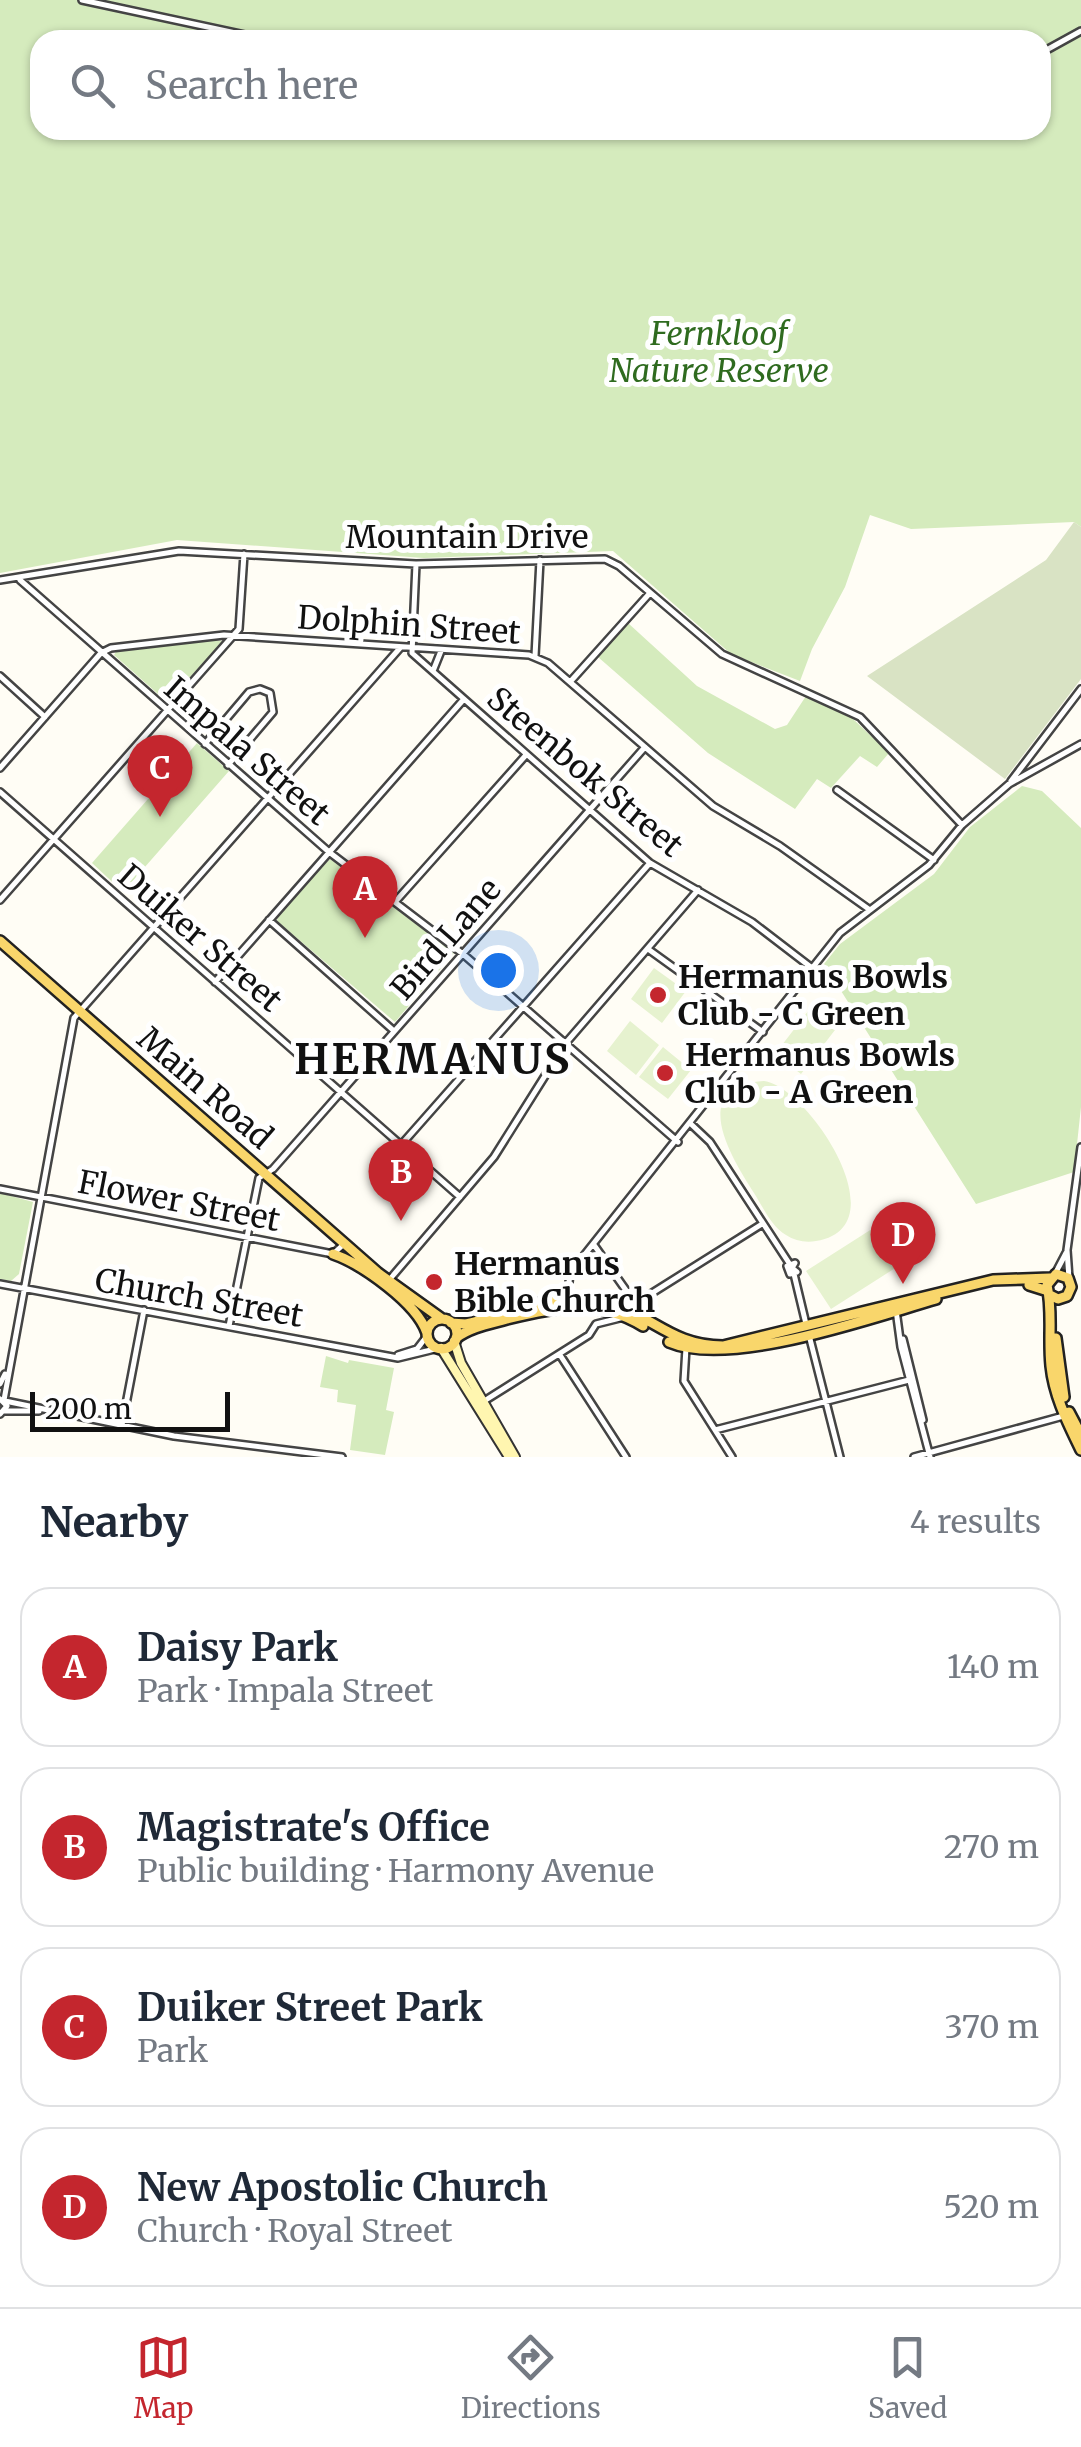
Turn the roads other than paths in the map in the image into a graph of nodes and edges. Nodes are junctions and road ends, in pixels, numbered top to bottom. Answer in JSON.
{"nodes":[{"id":1,"x":82,"y":0,"type":"edge"},
{"id":2,"x":222,"y":30,"type":"edge"},
{"id":3,"x":1081,"y":31,"type":"edge"},
{"id":4,"x":1051,"y":48,"type":"edge"},
{"id":5,"x":244,"y":554,"type":"junction"},
{"id":6,"x":540,"y":560,"type":"junction"},
{"id":7,"x":416,"y":564,"type":"junction"},
{"id":8,"x":0,"y":580,"type":"edge"},
{"id":9,"x":20,"y":580,"type":"junction"},
{"id":10,"x":650,"y":593,"type":"junction"},
{"id":11,"x":233,"y":636,"type":"junction"},
{"id":12,"x":400,"y":648,"type":"junction"},
{"id":13,"x":411,"y":649,"type":"junction"},
{"id":14,"x":441,"y":651,"type":"junction"},
{"id":15,"x":101,"y":652,"type":"junction"},
{"id":16,"x":535,"y":656,"type":"junction"},
{"id":17,"x":433,"y":672,"type":"junction"},
{"id":18,"x":0,"y":676,"type":"edge"},
{"id":19,"x":570,"y":682,"type":"junction"},
{"id":20,"x":1081,"y":689,"type":"edge"},
{"id":21,"x":464,"y":699,"type":"junction"},
{"id":22,"x":167,"y":711,"type":"junction"},
{"id":23,"x":45,"y":716,"type":"junction"},
{"id":24,"x":205,"y":744,"type":"junction"},
{"id":25,"x":1038,"y":744,"type":"junction"},
{"id":26,"x":1081,"y":744,"type":"edge"},
{"id":27,"x":645,"y":748,"type":"junction"},
{"id":28,"x":526,"y":754,"type":"junction"},
{"id":29,"x":1048,"y":758,"type":"junction"},
{"id":30,"x":228,"y":765,"type":"junction"},
{"id":31,"x":0,"y":768,"type":"edge"},
{"id":32,"x":1009,"y":784,"type":"junction"},
{"id":33,"x":837,"y":790,"type":"dead end"},
{"id":34,"x":0,"y":792,"type":"edge"},
{"id":35,"x":266,"y":798,"type":"junction"},
{"id":36,"x":590,"y":810,"type":"junction"},
{"id":37,"x":962,"y":825,"type":"junction"},
{"id":38,"x":54,"y":839,"type":"junction"},
{"id":39,"x":329,"y":852,"type":"junction"},
{"id":40,"x":934,"y":860,"type":"junction"},
{"id":41,"x":650,"y":863,"type":"junction"},
{"id":42,"x":698,"y":890,"type":"junction"},
{"id":43,"x":0,"y":900,"type":"edge"},
{"id":44,"x":395,"y":902,"type":"junction"},
{"id":45,"x":870,"y":910,"type":"junction"},
{"id":46,"x":269,"y":920,"type":"junction"},
{"id":47,"x":152,"y":926,"type":"junction"},
{"id":48,"x":0,"y":941,"type":"edge"},
{"id":49,"x":648,"y":948,"type":"junction"},
{"id":50,"x":463,"y":954,"type":"junction"},
{"id":51,"x":812,"y":968,"type":"junction"},
{"id":52,"x":215,"y":982,"type":"junction"},
{"id":53,"x":523,"y":1007,"type":"junction"},
{"id":54,"x":79,"y":1010,"type":"junction"},
{"id":55,"x":395,"y":1032,"type":"junction"},
{"id":56,"x":763,"y":1032,"type":"junction"},
{"id":57,"x":565,"y":1044,"type":"junction"},
{"id":58,"x":341,"y":1092,"type":"junction"},
{"id":59,"x":692,"y":1125,"type":"junction"},
{"id":60,"x":678,"y":1142,"type":"junction"},
{"id":61,"x":401,"y":1145,"type":"junction"},
{"id":62,"x":1081,"y":1147,"type":"edge"},
{"id":63,"x":265,"y":1174,"type":"junction"},
{"id":64,"x":0,"y":1189,"type":"edge"},
{"id":65,"x":1078,"y":1192,"type":"edge"},
{"id":66,"x":40,"y":1197,"type":"junction"},
{"id":67,"x":460,"y":1197,"type":"junction"},
{"id":68,"x":762,"y":1224,"type":"junction"},
{"id":69,"x":246,"y":1238,"type":"junction"},
{"id":70,"x":344,"y":1244,"type":"junction"},
{"id":71,"x":594,"y":1244,"type":"junction"},
{"id":72,"x":1067,"y":1250,"type":"junction"},
{"id":73,"x":333,"y":1254,"type":"junction"},
{"id":74,"x":1052,"y":1277,"type":"junction"},
{"id":75,"x":1070,"y":1280,"type":"junction"},
{"id":76,"x":387,"y":1283,"type":"junction"},
{"id":77,"x":0,"y":1284,"type":"edge"},
{"id":78,"x":22,"y":1288,"type":"junction"},
{"id":79,"x":1049,"y":1293,"type":"junction"},
{"id":80,"x":1065,"y":1297,"type":"junction"},
{"id":81,"x":567,"y":1302,"type":"junction"},
{"id":82,"x":895,"y":1307,"type":"junction"},
{"id":83,"x":144,"y":1310,"type":"junction"},
{"id":84,"x":626,"y":1317,"type":"junction"},
{"id":85,"x":447,"y":1321,"type":"junction"},
{"id":86,"x":229,"y":1326,"type":"junction"},
{"id":87,"x":808,"y":1329,"type":"junction"},
{"id":88,"x":427,"y":1334,"type":"junction"},
{"id":89,"x":901,"y":1336,"type":"junction"},
{"id":90,"x":455,"y":1340,"type":"junction"},
{"id":91,"x":440,"y":1348,"type":"junction"},
{"id":92,"x":686,"y":1348,"type":"junction"},
{"id":93,"x":560,"y":1354,"type":"junction"},
{"id":94,"x":390,"y":1356,"type":"junction"},
{"id":95,"x":5,"y":1374,"type":"junction"},
{"id":96,"x":909,"y":1380,"type":"junction"},
{"id":97,"x":0,"y":1384,"type":"edge"},
{"id":98,"x":3,"y":1400,"type":"edge"},
{"id":99,"x":825,"y":1402,"type":"junction"},
{"id":100,"x":479,"y":1404,"type":"junction"},
{"id":101,"x":40,"y":1411,"type":"junction"},
{"id":102,"x":2,"y":1412,"type":"edge"},
{"id":103,"x":1067,"y":1415,"type":"junction"},
{"id":104,"x":922,"y":1424,"type":"junction"},
{"id":105,"x":122,"y":1426,"type":"junction"},
{"id":106,"x":715,"y":1430,"type":"junction"},
{"id":107,"x":1081,"y":1434,"type":"edge"},
{"id":108,"x":1081,"y":1450,"type":"edge"},
{"id":109,"x":930,"y":1455,"type":"edge"},
{"id":110,"x":342,"y":1457,"type":"edge"},
{"id":111,"x":512,"y":1457,"type":"edge"},
{"id":112,"x":626,"y":1457,"type":"edge"},
{"id":113,"x":732,"y":1457,"type":"edge"},
{"id":114,"x":840,"y":1457,"type":"edge"},
{"id":115,"x":914,"y":1457,"type":"edge"}],
"edges":[{"from":1,"to":2,"type":"street"},
{"from":3,"to":4,"type":"street"},
{"from":5,"to":7,"type":"street","name":"Mountain Drive"},
{"from":5,"to":9,"type":"street","name":"Mountain Drive"},
{"from":5,"to":11,"type":"street"},
{"from":6,"to":7,"type":"street","name":"Mountain Drive"},
{"from":6,"to":10,"type":"street","name":"Mountain Drive"},
{"from":6,"to":16,"type":"street"},
{"from":7,"to":13,"type":"street"},
{"from":8,"to":9,"type":"street","name":"Mountain Drive"},
{"from":9,"to":15,"type":"street","name":"Impala Street"},
{"from":10,"to":19,"type":"street"},
{"from":10,"to":37,"type":"street","name":"Mountain Drive"},
{"from":11,"to":12,"type":"street","name":"Dolphin Street"},
{"from":11,"to":15,"type":"street","name":"Dolphin Street"},
{"from":11,"to":22,"type":"street"},
{"from":12,"to":13,"type":"street","name":"Dolphin Street"},
{"from":12,"to":35,"type":"street"},
{"from":13,"to":14,"type":"street","name":"Dolphin Street"},
{"from":13,"to":17,"type":"street","name":"Steenbok Street"},
{"from":14,"to":16,"type":"street","name":"Dolphin Street"},
{"from":14,"to":17,"type":"street"},
{"from":15,"to":22,"type":"street","name":"Impala Street"},
{"from":15,"to":23,"type":"street"},
{"from":16,"to":19,"type":"street","name":"Dolphin Street"},
{"from":17,"to":21,"type":"street","name":"Steenbok Street"},
{"from":18,"to":23,"type":"street"},
{"from":19,"to":27,"type":"street","name":"Dolphin Street"},
{"from":20,"to":25,"type":"street"},
{"from":21,"to":28,"type":"street","name":"Steenbok Street"},
{"from":21,"to":39,"type":"street"},
{"from":22,"to":24,"type":"street","name":"Impala Street"},
{"from":22,"to":38,"type":"street"},
{"from":23,"to":31,"type":"street"},
{"from":24,"to":30,"type":"street","name":"Impala Street"},
{"from":24,"to":30,"type":"street"},
{"from":25,"to":29,"type":"street"},
{"from":25,"to":32,"type":"street"},
{"from":26,"to":29,"type":"street"},
{"from":27,"to":36,"type":"street","name":"Bird Lane"},
{"from":27,"to":45,"type":"street","name":"Dolphin Street"},
{"from":28,"to":36,"type":"street","name":"Steenbok Street"},
{"from":28,"to":44,"type":"street"},
{"from":29,"to":32,"type":"street"},
{"from":30,"to":35,"type":"street","name":"Impala Street"},
{"from":32,"to":37,"type":"street"},
{"from":33,"to":40,"type":"street"},
{"from":34,"to":38,"type":"street","name":"Duiker Street"},
{"from":35,"to":39,"type":"street","name":"Impala Street"},
{"from":35,"to":47,"type":"street"},
{"from":36,"to":41,"type":"street","name":"Steenbok Street"},
{"from":36,"to":50,"type":"street","name":"Bird Lane"},
{"from":37,"to":40,"type":"street"},
{"from":38,"to":43,"type":"street"},
{"from":38,"to":47,"type":"street","name":"Duiker Street"},
{"from":39,"to":44,"type":"street","name":"Impala Street"},
{"from":39,"to":46,"type":"street"},
{"from":40,"to":45,"type":"street"},
{"from":41,"to":42,"type":"street","name":"Steenbok Street"},
{"from":41,"to":53,"type":"street"},
{"from":42,"to":49,"type":"street"},
{"from":42,"to":51,"type":"street","name":"Steenbok Street"},
{"from":44,"to":50,"type":"street","name":"Impala Street"},
{"from":45,"to":51,"type":"street"},
{"from":46,"to":52,"type":"street"},
{"from":46,"to":55,"type":"street"},
{"from":47,"to":52,"type":"street","name":"Duiker Street"},
{"from":47,"to":54,"type":"street"},
{"from":48,"to":54,"type":"main road","name":"Main Road"},
{"from":49,"to":56,"type":"street"},
{"from":49,"to":57,"type":"street"},
{"from":50,"to":53,"type":"street","name":"Impala Street"},
{"from":50,"to":55,"type":"street","name":"Bird Lane"},
{"from":51,"to":56,"type":"street"},
{"from":52,"to":58,"type":"street","name":"Duiker Street"},
{"from":53,"to":57,"type":"street","name":"Impala Street"},
{"from":53,"to":61,"type":"street"},
{"from":54,"to":63,"type":"main road","name":"Main Road"},
{"from":54,"to":66,"type":"street"},
{"from":55,"to":58,"type":"street","name":"Bird Lane"},
{"from":56,"to":59,"type":"street"},
{"from":57,"to":60,"type":"street","name":"Impala Street"},
{"from":57,"to":67,"type":"street"},
{"from":58,"to":61,"type":"street","name":"Duiker Street"},
{"from":58,"to":63,"type":"street","name":"Bird Lane"},
{"from":59,"to":60,"type":"street"},
{"from":59,"to":68,"type":"street"},
{"from":60,"to":71,"type":"street"},
{"from":61,"to":67,"type":"street","name":"Duiker Street"},
{"from":62,"to":65,"type":"street"},
{"from":63,"to":69,"type":"street","name":"Bird Lane"},
{"from":63,"to":70,"type":"main road","name":"Main Road"},
{"from":64,"to":66,"type":"street","name":"Flower Street"},
{"from":65,"to":72,"type":"street"},
{"from":66,"to":69,"type":"street","name":"Flower Street"},
{"from":66,"to":78,"type":"street"},
{"from":67,"to":76,"type":"street"},
{"from":68,"to":71,"type":"street"},
{"from":68,"to":87,"type":"street"},
{"from":69,"to":73,"type":"street","name":"Flower Street"},
{"from":69,"to":86,"type":"street","name":"Bird Lane"},
{"from":70,"to":73,"type":"street"},
{"from":70,"to":76,"type":"main road","name":"Main Road"},
{"from":71,"to":81,"type":"street"},
{"from":72,"to":74,"type":"street"},
{"from":72,"to":75,"type":"street"},
{"from":73,"to":76,"type":"main road"},
{"from":74,"to":75,"type":"main road"},
{"from":74,"to":79,"type":"main road"},
{"from":74,"to":82,"type":"main road"},
{"from":75,"to":80,"type":"main road"},
{"from":76,"to":85,"type":"main road","name":"Main Road"},
{"from":76,"to":88,"type":"main road","name":"Main Road"},
{"from":77,"to":78,"type":"street","name":"Church Street"},
{"from":78,"to":83,"type":"street","name":"Church Street"},
{"from":78,"to":95,"type":"street"},
{"from":79,"to":80,"type":"main road"},
{"from":79,"to":82,"type":"main road"},
{"from":79,"to":103,"type":"main road"},
{"from":80,"to":103,"type":"main road"},
{"from":81,"to":84,"type":"main road"},
{"from":81,"to":85,"type":"main road"},
{"from":81,"to":87,"type":"main road"},
{"from":81,"to":90,"type":"main road"},
{"from":82,"to":87,"type":"main road"},
{"from":82,"to":89,"type":"street"},
{"from":83,"to":86,"type":"street","name":"Church Street"},
{"from":83,"to":105,"type":"street"},
{"from":84,"to":92,"type":"main road"},
{"from":84,"to":93,"type":"street"},
{"from":85,"to":88,"type":"main road"},
{"from":85,"to":90,"type":"main road","name":"Main Road"},
{"from":86,"to":94,"type":"street","name":"Church Street"},
{"from":87,"to":92,"type":"main road"},
{"from":87,"to":99,"type":"street"},
{"from":88,"to":91,"type":"main road","name":"Main Road"},
{"from":88,"to":94,"type":"street"},
{"from":89,"to":96,"type":"street"},
{"from":89,"to":104,"type":"street"},
{"from":90,"to":91,"type":"main road"},
{"from":90,"to":100,"type":"main road","name":"Main Road"},
{"from":91,"to":94,"type":"street","name":"Church Street"},
{"from":91,"to":100,"type":"main road","name":"Main Road"},
{"from":92,"to":106,"type":"street"},
{"from":93,"to":100,"type":"street"},
{"from":93,"to":112,"type":"street"},
{"from":95,"to":97,"type":"street"},
{"from":95,"to":98,"type":"street"},
{"from":96,"to":99,"type":"street"},
{"from":96,"to":104,"type":"street"},
{"from":98,"to":101,"type":"street"},
{"from":98,"to":102,"type":"street"},
{"from":99,"to":106,"type":"street"},
{"from":99,"to":114,"type":"street"},
{"from":100,"to":111,"type":"main road","name":"Main Road"},
{"from":101,"to":102,"type":"street"},
{"from":101,"to":105,"type":"street"},
{"from":103,"to":107,"type":"main road"},
{"from":103,"to":108,"type":"main road"},
{"from":103,"to":109,"type":"street"},
{"from":104,"to":109,"type":"street"},
{"from":105,"to":110,"type":"street"},
{"from":106,"to":113,"type":"street"},
{"from":109,"to":115,"type":"street"}]}
